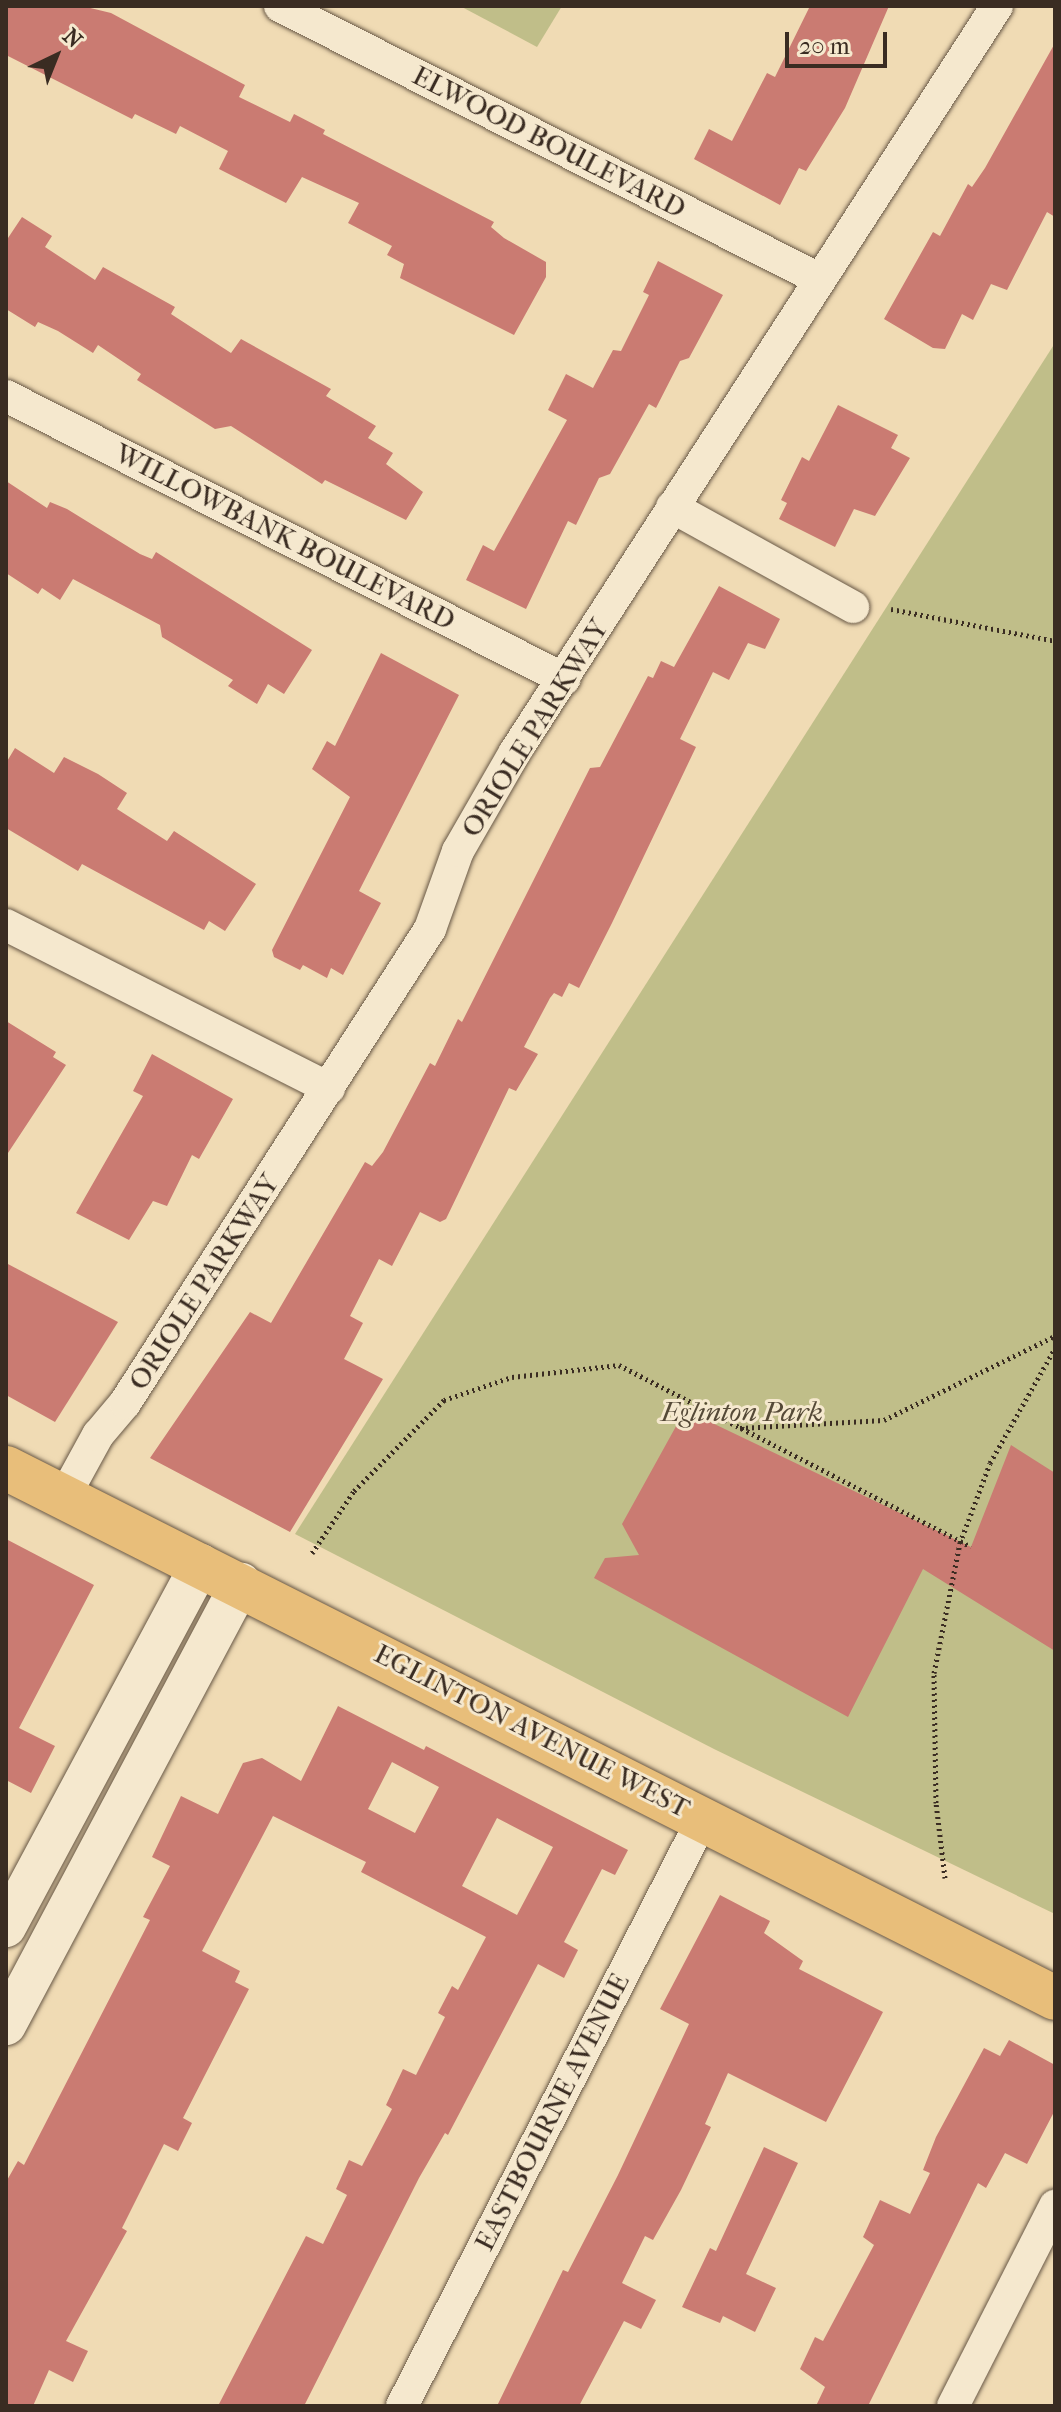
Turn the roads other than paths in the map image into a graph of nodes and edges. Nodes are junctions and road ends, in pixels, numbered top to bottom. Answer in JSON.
{"nodes":[{"id":1,"x":280,"y":6,"type":"edge"},
{"id":2,"x":997,"y":6,"type":"edge"},
{"id":3,"x":819,"y":279,"type":"junction"},
{"id":4,"x":6,"y":396,"type":"edge"},
{"id":5,"x":672,"y":507,"type":"junction"},
{"id":6,"x":853,"y":607,"type":"dead end"},
{"id":7,"x":564,"y":679,"type":"junction"},
{"id":8,"x":6,"y":925,"type":"edge"},
{"id":9,"x":329,"y":1088,"type":"junction"},
{"id":10,"x":6,"y":1468,"type":"edge"},
{"id":11,"x":64,"y":1497,"type":"junction"},
{"id":12,"x":201,"y":1564,"type":"junction"},
{"id":13,"x":241,"y":1583,"type":"junction"},
{"id":14,"x":140,"y":1679,"type":"junction"},
{"id":15,"x":182,"y":1699,"type":"junction"},
{"id":16,"x":703,"y":1818,"type":"junction"},
{"id":17,"x":6,"y":1927,"type":"edge"},
{"id":18,"x":1055,"y":1998,"type":"edge"},
{"id":19,"x":6,"y":2025,"type":"edge"},
{"id":20,"x":1055,"y":2206,"type":"edge"},
{"id":21,"x":402,"y":2406,"type":"edge"},
{"id":22,"x":953,"y":2406,"type":"edge"}],
"edges":[{"from":1,"to":3,"type":"street","name":"ELWOOD BOULEVARD"},
{"from":2,"to":3,"type":"street","name":"ORIOLE PARKWAY"},
{"from":3,"to":5,"type":"street","name":"ORIOLE PARKWAY"},
{"from":4,"to":7,"type":"street","name":"WILLOWBANK BOULEVARD"},
{"from":5,"to":6,"type":"street"},
{"from":5,"to":7,"type":"street","name":"ORIOLE PARKWAY"},
{"from":7,"to":9,"type":"street","name":"ORIOLE PARKWAY"},
{"from":8,"to":9,"type":"street"},
{"from":9,"to":11,"type":"street","name":"ORIOLE PARKWAY"},
{"from":10,"to":11,"type":"main road","name":"EGLINTON AVENUE WEST"},
{"from":11,"to":12,"type":"main road","name":"EGLINTON AVENUE WEST"},
{"from":12,"to":13,"type":"main road","name":"EGLINTON AVENUE WEST"},
{"from":12,"to":14,"type":"street"},
{"from":13,"to":15,"type":"street"},
{"from":13,"to":16,"type":"main road","name":"EGLINTON AVENUE WEST"},
{"from":14,"to":15,"type":"street"},
{"from":14,"to":17,"type":"street"},
{"from":15,"to":19,"type":"street"},
{"from":16,"to":18,"type":"main road","name":"EGLINTON AVENUE WEST"},
{"from":16,"to":21,"type":"street","name":"EASTBOURNE AVENUE"},
{"from":20,"to":22,"type":"street"}]}
